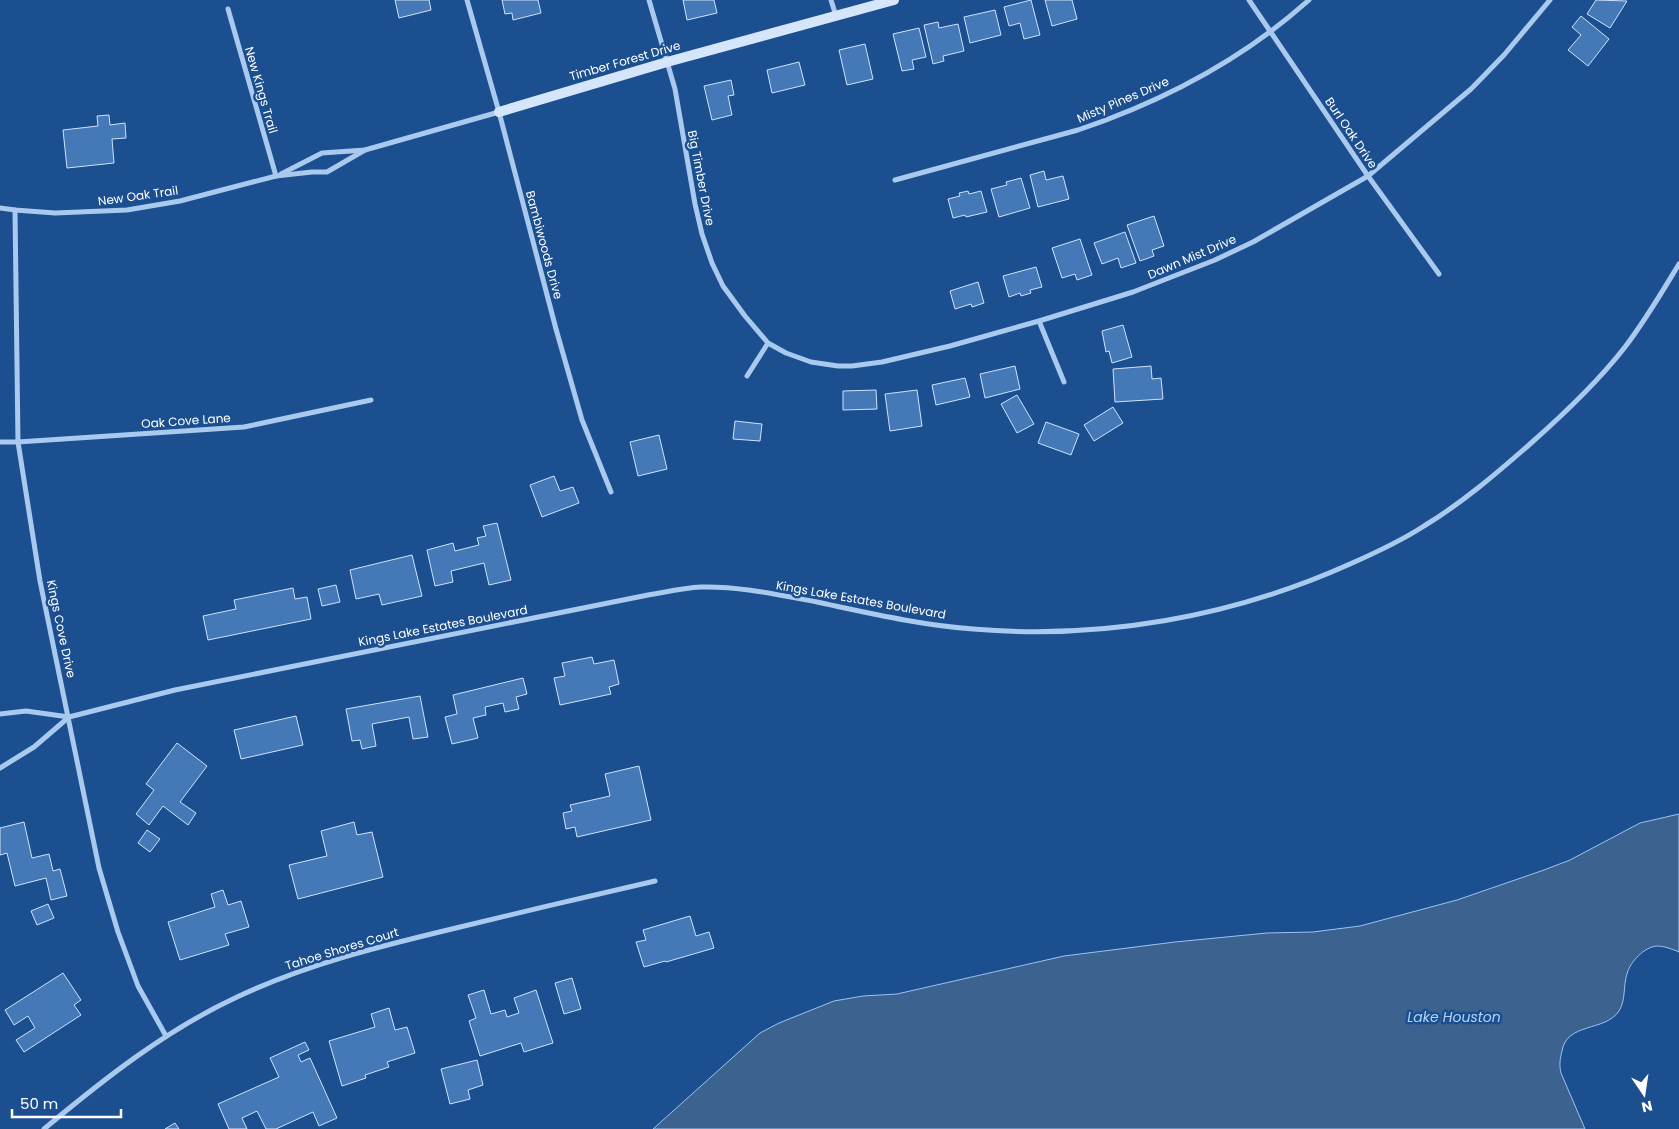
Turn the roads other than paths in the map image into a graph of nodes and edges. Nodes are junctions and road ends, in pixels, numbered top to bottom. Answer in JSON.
{"nodes":[{"id":1,"x":467,"y":0,"type":"edge"},
{"id":2,"x":649,"y":0,"type":"edge"},
{"id":3,"x":831,"y":0,"type":"edge"},
{"id":4,"x":894,"y":0,"type":"edge"},
{"id":5,"x":1249,"y":0,"type":"edge"},
{"id":6,"x":1308,"y":0,"type":"edge"},
{"id":7,"x":1550,"y":0,"type":"edge"},
{"id":8,"x":228,"y":9,"type":"dead end"},
{"id":9,"x":836,"y":16,"type":"junction"},
{"id":10,"x":1270,"y":31,"type":"junction"},
{"id":11,"x":667,"y":62,"type":"junction"},
{"id":12,"x":499,"y":112,"type":"junction"},
{"id":13,"x":365,"y":150,"type":"junction"},
{"id":14,"x":276,"y":176,"type":"junction"},
{"id":15,"x":1368,"y":176,"type":"junction"},
{"id":16,"x":895,"y":180,"type":"dead end"},
{"id":17,"x":0,"y":208,"type":"edge"},
{"id":18,"x":15,"y":210,"type":"junction"},
{"id":19,"x":1679,"y":264,"type":"edge"},
{"id":20,"x":1439,"y":274,"type":"dead end"},
{"id":21,"x":1039,"y":321,"type":"junction"},
{"id":22,"x":768,"y":343,"type":"junction"},
{"id":23,"x":747,"y":376,"type":"dead end"},
{"id":24,"x":1064,"y":382,"type":"dead end"},
{"id":25,"x":371,"y":400,"type":"dead end"},
{"id":26,"x":0,"y":442,"type":"edge"},
{"id":27,"x":18,"y":442,"type":"junction"},
{"id":28,"x":610,"y":492,"type":"dead end"},
{"id":29,"x":0,"y":714,"type":"edge"},
{"id":30,"x":69,"y":718,"type":"junction"},
{"id":31,"x":0,"y":768,"type":"edge"},
{"id":32,"x":655,"y":881,"type":"dead end"},
{"id":33,"x":166,"y":1036,"type":"junction"},
{"id":34,"x":44,"y":1129,"type":"edge"}],
"edges":[{"from":1,"to":12,"type":"street","name":"Bambiwoods Drive"},
{"from":2,"to":11,"type":"street","name":"Big Timber Drive"},
{"from":3,"to":9,"type":"street"},
{"from":4,"to":9,"type":"street","name":"Timber Forest Drive"},
{"from":5,"to":10,"type":"street","name":"Burl Oak Drive"},
{"from":6,"to":10,"type":"street","name":"Misty Pines Drive"},
{"from":7,"to":15,"type":"street","name":"Dawn Mist Drive"},
{"from":8,"to":14,"type":"street","name":"New Kings Trail"},
{"from":9,"to":11,"type":"street","name":"Timber Forest Drive"},
{"from":10,"to":15,"type":"street","name":"Burl Oak Drive"},
{"from":10,"to":16,"type":"street","name":"Misty Pines Drive"},
{"from":11,"to":12,"type":"street","name":"Timber Forest Drive"},
{"from":11,"to":22,"type":"street","name":"Big Timber Drive"},
{"from":12,"to":13,"type":"street","name":"Timber Forest Drive"},
{"from":12,"to":28,"type":"street","name":"Bambiwoods Drive"},
{"from":13,"to":14,"type":"street","name":"New Oak Trail"},
{"from":13,"to":14,"type":"street","name":"New Oak Trail"},
{"from":14,"to":18,"type":"street","name":"New Oak Trail"},
{"from":15,"to":20,"type":"street","name":"Burl Oak Drive"},
{"from":15,"to":21,"type":"street","name":"Dawn Mist Drive"},
{"from":17,"to":18,"type":"street","name":"New Oak Trail"},
{"from":18,"to":27,"type":"street","name":"Kings Cove Drive"},
{"from":19,"to":30,"type":"street","name":"Kings Lake Estates Boulevard"},
{"from":21,"to":22,"type":"street","name":"Dawn Mist Drive"},
{"from":21,"to":24,"type":"street"},
{"from":22,"to":23,"type":"street"},
{"from":25,"to":27,"type":"street","name":"Oak Cove Lane"},
{"from":26,"to":27,"type":"street","name":"Oak Cove Lane"},
{"from":27,"to":30,"type":"street","name":"Kings Cove Drive"},
{"from":29,"to":30,"type":"street","name":"Kings Lake Estates Boulevard"},
{"from":30,"to":31,"type":"street","name":"Kings Lake Estates Boulevard"},
{"from":30,"to":33,"type":"street","name":"Kings Cove Drive"},
{"from":32,"to":33,"type":"street","name":"Tahoe Shores Court"},
{"from":33,"to":34,"type":"street","name":"Tahoe Shores Court"}]}
